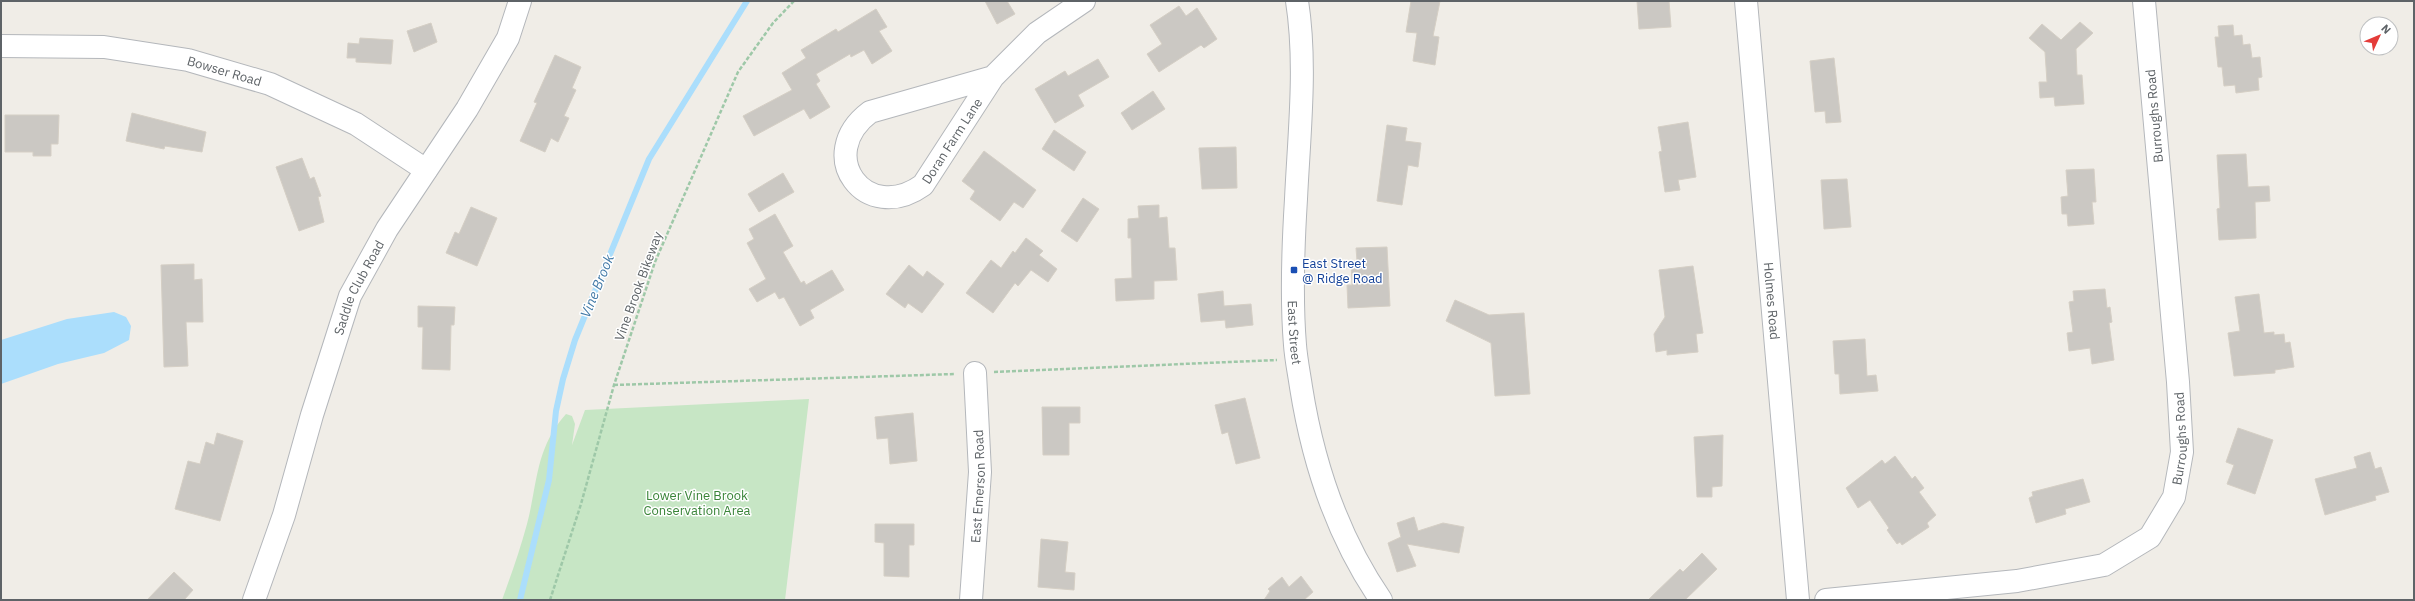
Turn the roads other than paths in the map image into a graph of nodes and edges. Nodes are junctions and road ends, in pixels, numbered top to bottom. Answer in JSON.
{"nodes":[{"id":1,"x":520,"y":1,"type":"edge"},
{"id":2,"x":1084,"y":1,"type":"edge"},
{"id":3,"x":1297,"y":1,"type":"edge"},
{"id":4,"x":1746,"y":1,"type":"edge"},
{"id":5,"x":2144,"y":1,"type":"edge"},
{"id":6,"x":1,"y":46,"type":"edge"},
{"id":7,"x":993,"y":77,"type":"junction"},
{"id":8,"x":426,"y":170,"type":"junction"},
{"id":9,"x":976,"y":373,"type":"dead end"},
{"id":10,"x":254,"y":600,"type":"edge"},
{"id":11,"x":971,"y":600,"type":"edge"},
{"id":12,"x":1381,"y":600,"type":"edge"},
{"id":13,"x":1798,"y":600,"type":"edge"},
{"id":14,"x":1826,"y":600,"type":"edge"}],
"edges":[{"from":1,"to":8,"type":"street","name":"Saddle Club Road"},
{"from":2,"to":7,"type":"street","name":"Doran Farm Lane"},
{"from":3,"to":12,"type":"street","name":"East Street"},
{"from":4,"to":13,"type":"street","name":"Holmes Road"},
{"from":5,"to":14,"type":"street","name":"Burroughs Road"},
{"from":6,"to":8,"type":"street","name":"Bowser Road"},
{"from":7,"to":7,"type":"street","name":"Doran Farm Lane"},
{"from":8,"to":10,"type":"street","name":"Saddle Club Road"},
{"from":9,"to":11,"type":"street","name":"East Emerson Road"}]}
